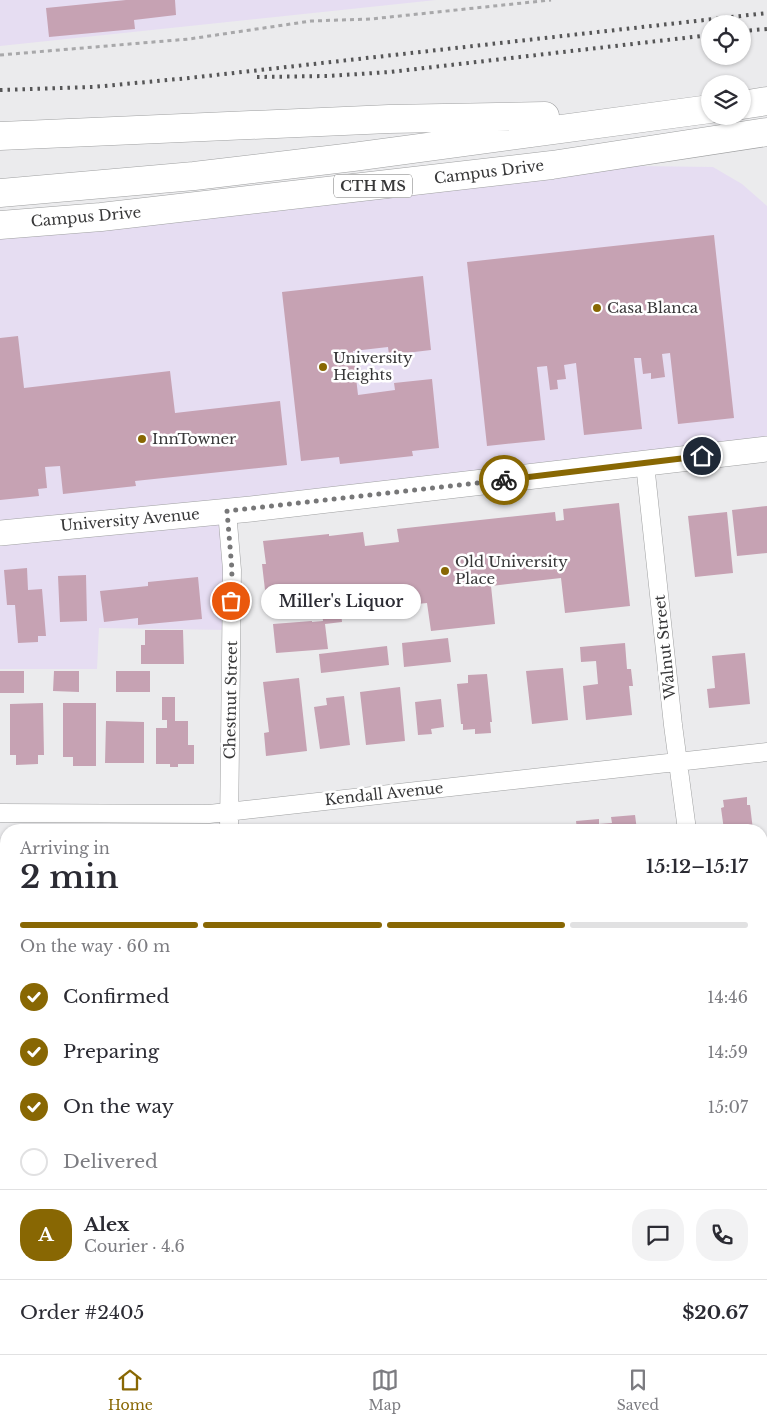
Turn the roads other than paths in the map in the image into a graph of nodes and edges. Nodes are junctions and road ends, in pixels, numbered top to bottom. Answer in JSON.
{"nodes":[{"id":1,"x":701,"y":110,"type":"edge"},
{"id":2,"x":679,"y":113,"type":"junction"},
{"id":3,"x":756,"y":134,"type":"edge"},
{"id":4,"x":0,"y":136,"type":"edge"},
{"id":5,"x":0,"y":193,"type":"edge"},
{"id":6,"x":0,"y":225,"type":"edge"},
{"id":7,"x":767,"y":449,"type":"edge"},
{"id":8,"x":646,"y":464,"type":"junction"},
{"id":9,"x":227,"y":511,"type":"junction"},
{"id":10,"x":0,"y":533,"type":"edge"},
{"id":11,"x":767,"y":752,"type":"edge"},
{"id":12,"x":678,"y":762,"type":"junction"},
{"id":13,"x":229,"y":812,"type":"junction"},
{"id":14,"x":0,"y":813,"type":"edge"},
{"id":15,"x":229,"y":824,"type":"edge"},
{"id":16,"x":685,"y":824,"type":"edge"}],
"edges":[{"from":1,"to":2,"type":"main road","name":"Campus Drive","number":"CTH MS"},
{"from":2,"to":4,"type":"main road"},
{"from":2,"to":5,"type":"main road","name":"Campus Drive","number":"CTH MS"},
{"from":3,"to":6,"type":"main road","name":"Campus Drive","number":"CTH MS"},
{"from":7,"to":8,"type":"street","name":"University Avenue"},
{"from":8,"to":9,"type":"street","name":"University Avenue"},
{"from":8,"to":12,"type":"street","name":"Walnut Street"},
{"from":9,"to":10,"type":"street","name":"University Avenue"},
{"from":9,"to":13,"type":"street","name":"Chestnut Street"},
{"from":11,"to":12,"type":"street","name":"Kendall Avenue"},
{"from":12,"to":13,"type":"street","name":"Kendall Avenue"},
{"from":12,"to":16,"type":"street","name":"Walnut Street"},
{"from":13,"to":14,"type":"street","name":"Kendall Avenue"},
{"from":13,"to":15,"type":"street","name":"Chestnut Street"}]}
